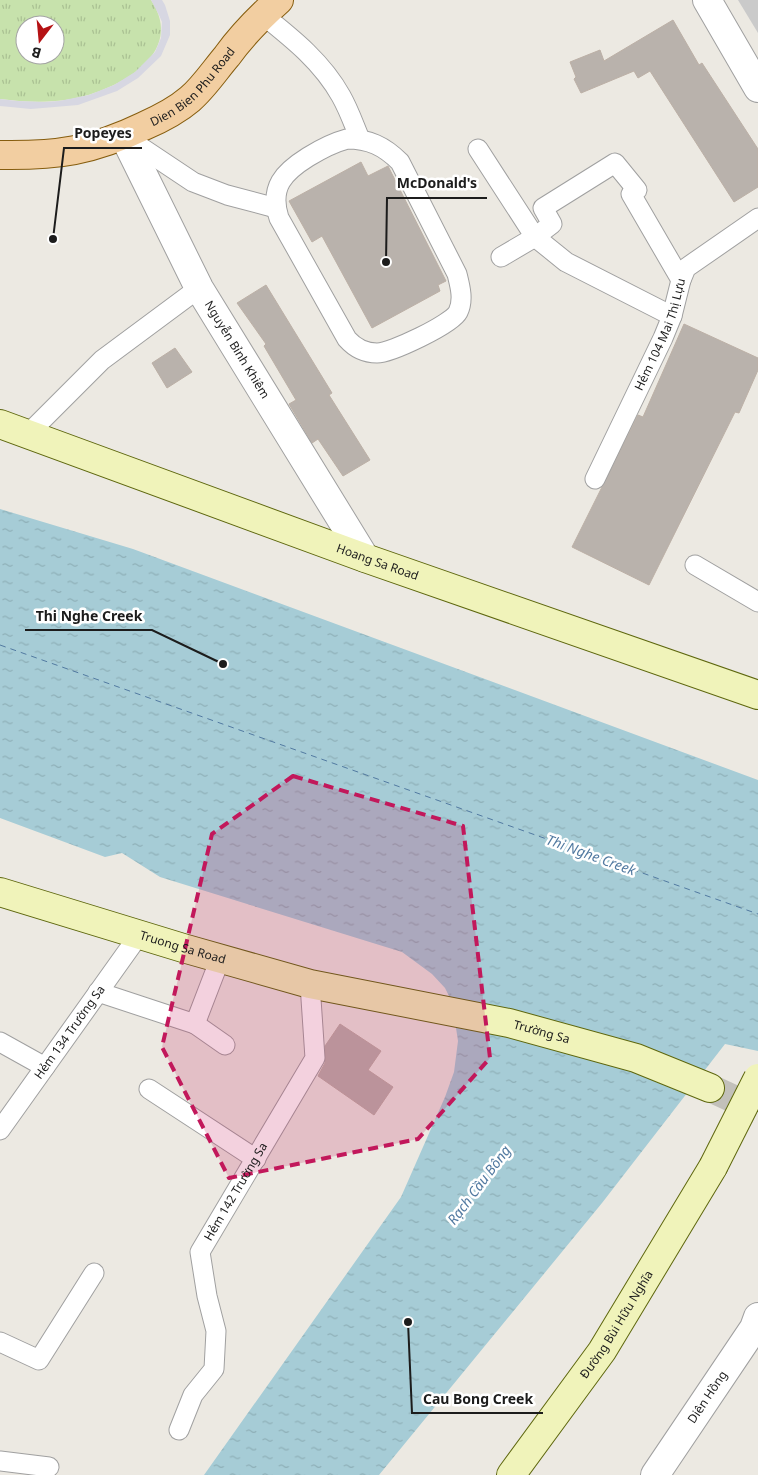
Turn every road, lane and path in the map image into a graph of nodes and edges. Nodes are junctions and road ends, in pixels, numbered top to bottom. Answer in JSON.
{"nodes":[{"id":1,"x":707,"y":0,"type":"edge"},
{"id":2,"x":271,"y":7,"type":"edge"},
{"id":3,"x":758,"y":88,"type":"edge"},
{"id":4,"x":124,"y":136,"type":"junction"},
{"id":5,"x":360,"y":139,"type":"junction"},
{"id":6,"x":478,"y":149,"type":"dead end"},
{"id":7,"x":0,"y":155,"type":"edge"},
{"id":8,"x":276,"y":208,"type":"junction"},
{"id":9,"x":758,"y":218,"type":"edge"},
{"id":10,"x":535,"y":237,"type":"junction"},
{"id":11,"x":501,"y":257,"type":"dead end"},
{"id":12,"x":681,"y":280,"type":"junction"},
{"id":13,"x":200,"y":288,"type":"junction"},
{"id":14,"x":672,"y":316,"type":"junction"},
{"id":15,"x":0,"y":424,"type":"edge"},
{"id":16,"x":29,"y":433,"type":"junction"},
{"id":17,"x":594,"y":479,"type":"dead end"},
{"id":18,"x":365,"y":558,"type":"junction"},
{"id":19,"x":695,"y":565,"type":"dead end"},
{"id":20,"x":758,"y":602,"type":"edge"},
{"id":21,"x":758,"y":695,"type":"edge"},
{"id":22,"x":0,"y":892,"type":"edge"},
{"id":23,"x":139,"y":935,"type":"junction"},
{"id":24,"x":220,"y":959,"type":"junction"},
{"id":25,"x":310,"y":984,"type":"junction"},
{"id":26,"x":98,"y":992,"type":"junction"},
{"id":27,"x":367,"y":996,"type":"joint"},
{"id":28,"x":195,"y":1024,"type":"junction"},
{"id":29,"x":0,"y":1042,"type":"edge"},
{"id":30,"x":225,"y":1045,"type":"dead end"},
{"id":31,"x":45,"y":1067,"type":"junction"},
{"id":32,"x":758,"y":1078,"type":"edge"},
{"id":33,"x":710,"y":1088,"type":"tunnel mouth"},
{"id":34,"x":149,"y":1089,"type":"dead end"},
{"id":35,"x":0,"y":1130,"type":"edge"},
{"id":36,"x":256,"y":1159,"type":"junction"},
{"id":37,"x":94,"y":1273,"type":"dead end"},
{"id":38,"x":758,"y":1317,"type":"edge"},
{"id":39,"x":0,"y":1342,"type":"edge"},
{"id":40,"x":179,"y":1430,"type":"dead end"},
{"id":41,"x":0,"y":1461,"type":"edge"},
{"id":42,"x":49,"y":1467,"type":"dead end"},
{"id":43,"x":511,"y":1475,"type":"edge"},
{"id":44,"x":655,"y":1475,"type":"edge"}],
"edges":[{"from":1,"to":3,"type":"street"},
{"from":2,"to":4,"type":"main road","name":"Dien Bien Phu Road"},
{"from":2,"to":5,"type":"lane"},
{"from":4,"to":7,"type":"main road","name":"Dien Bien Phu Road"},
{"from":4,"to":8,"type":"lane"},
{"from":4,"to":13,"type":"street","name":"Nguyễn Bỉnh Khiêm"},
{"from":5,"to":8,"type":"lane"},
{"from":5,"to":8,"type":"lane"},
{"from":6,"to":10,"type":"lane"},
{"from":9,"to":12,"type":"lane","name":"Hẻm 104 Mai Thị Lựu"},
{"from":10,"to":11,"type":"lane"},
{"from":10,"to":12,"type":"lane"},
{"from":10,"to":14,"type":"lane"},
{"from":12,"to":14,"type":"lane","name":"Hẻm 104 Mai Thị Lựu"},
{"from":13,"to":16,"type":"lane"},
{"from":13,"to":18,"type":"street","name":"Nguyễn Bỉnh Khiêm"},
{"from":14,"to":17,"type":"lane","name":"Hẻm 104 Mai Thị Lựu"},
{"from":15,"to":16,"type":"street","name":"Hoang Sa Road"},
{"from":16,"to":18,"type":"street","name":"Hoang Sa Road"},
{"from":18,"to":21,"type":"street","name":"Hoang Sa Road"},
{"from":19,"to":20,"type":"lane"},
{"from":22,"to":23,"type":"street","name":"Truong Sa Road"},
{"from":23,"to":24,"type":"street","name":"Truong Sa Road"},
{"from":23,"to":26,"type":"lane","name":"Hẻm 134 Trường Sa"},
{"from":24,"to":25,"type":"street","name":"Truong Sa Road"},
{"from":24,"to":28,"type":"lane"},
{"from":25,"to":27,"type":"street","name":"Truong Sa Road"},
{"from":25,"to":36,"type":"lane","name":"Hẻm 142 Trường Sa"},
{"from":26,"to":28,"type":"lane"},
{"from":26,"to":31,"type":"lane","name":"Hẻm 134 Trường Sa"},
{"from":27,"to":33,"type":"street","name":"Trường Sa"},
{"from":28,"to":30,"type":"lane"},
{"from":29,"to":31,"type":"lane"},
{"from":31,"to":35,"type":"lane","name":"Hẻm 134 Trường Sa"},
{"from":32,"to":43,"type":"street","name":"Đường Bùi Hữu Nghĩa","bridge":true},
{"from":34,"to":36,"type":"lane"},
{"from":36,"to":40,"type":"lane","name":"Hẻm 142 Trường Sa"},
{"from":37,"to":39,"type":"lane"},
{"from":38,"to":44,"type":"street","name":"Diên Hồng"},
{"from":41,"to":42,"type":"lane"}]}
